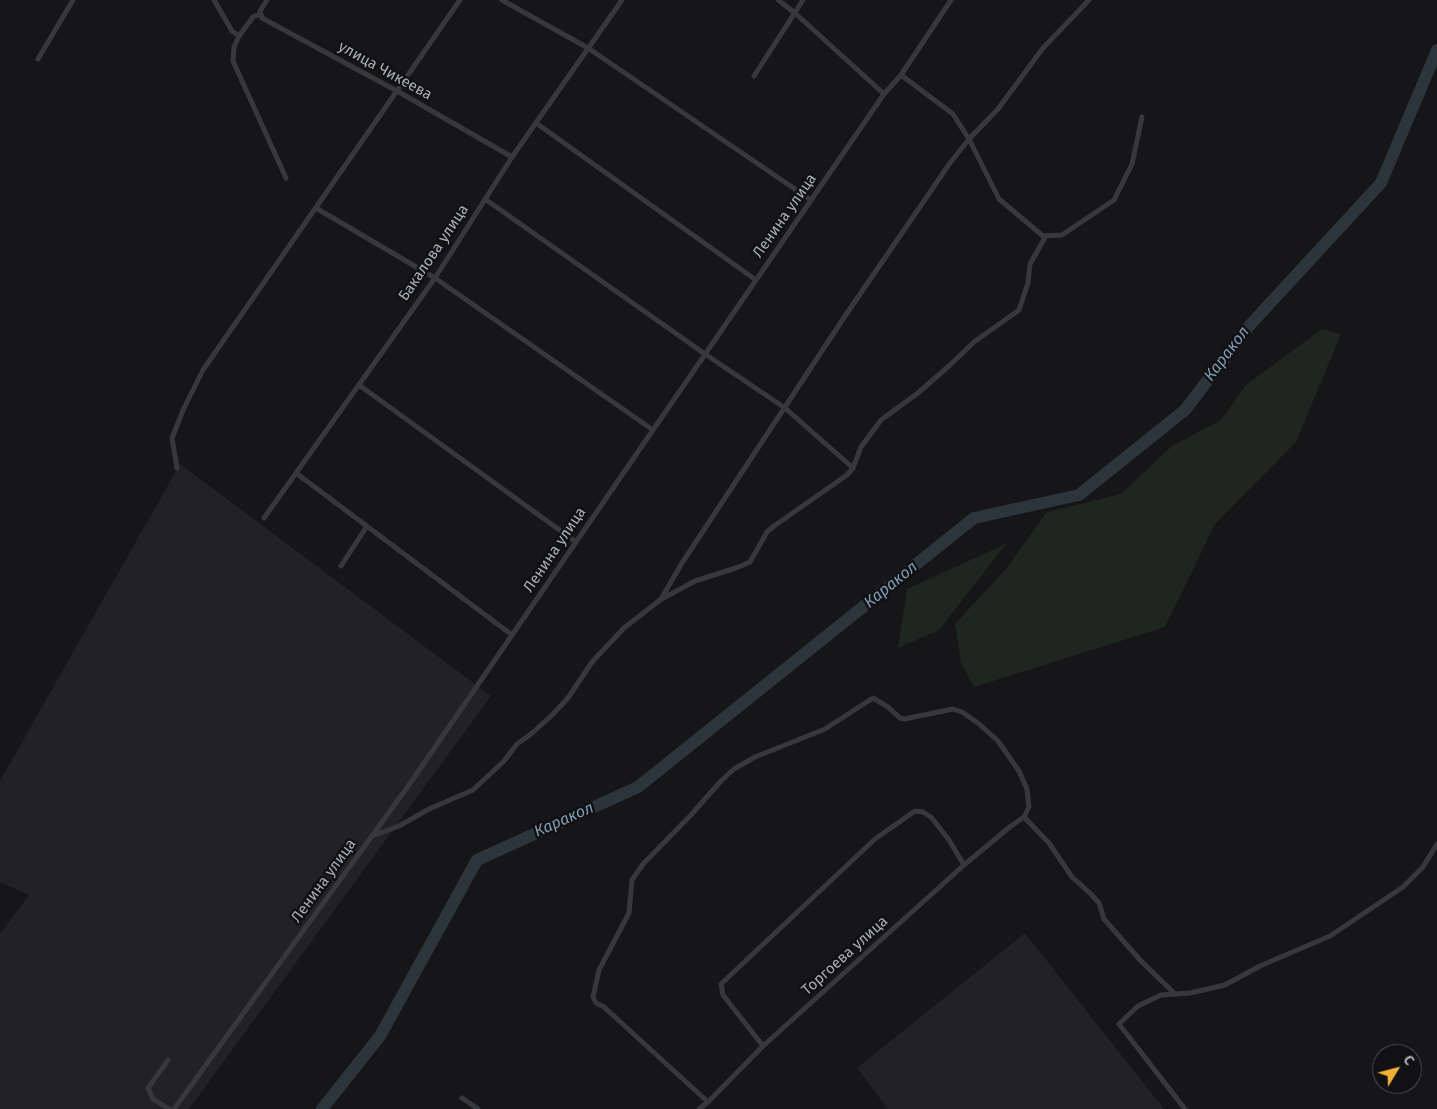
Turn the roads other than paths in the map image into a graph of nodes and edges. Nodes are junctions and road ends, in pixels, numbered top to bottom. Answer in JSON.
{"nodes":[{"id":1,"x":73,"y":0,"type":"edge"},
{"id":2,"x":214,"y":0,"type":"edge"},
{"id":3,"x":267,"y":0,"type":"edge"},
{"id":4,"x":460,"y":0,"type":"edge"},
{"id":5,"x":502,"y":0,"type":"edge"},
{"id":6,"x":622,"y":0,"type":"edge"},
{"id":7,"x":778,"y":0,"type":"edge"},
{"id":8,"x":803,"y":0,"type":"edge"},
{"id":9,"x":950,"y":0,"type":"edge"},
{"id":10,"x":1089,"y":0,"type":"edge"},
{"id":11,"x":795,"y":13,"type":"junction"},
{"id":12,"x":260,"y":14,"type":"junction"},
{"id":13,"x":238,"y":36,"type":"junction"},
{"id":14,"x":588,"y":48,"type":"junction"},
{"id":15,"x":38,"y":59,"type":"dead end"},
{"id":16,"x":901,"y":75,"type":"junction"},
{"id":17,"x":754,"y":76,"type":"dead end"},
{"id":18,"x":397,"y":91,"type":"junction"},
{"id":19,"x":884,"y":94,"type":"junction"},
{"id":20,"x":1142,"y":117,"type":"dead end"},
{"id":21,"x":536,"y":123,"type":"junction"},
{"id":22,"x":969,"y":139,"type":"junction"},
{"id":23,"x":512,"y":157,"type":"junction"},
{"id":24,"x":286,"y":178,"type":"dead end"},
{"id":25,"x":485,"y":199,"type":"junction"},
{"id":26,"x":811,"y":200,"type":"junction"},
{"id":27,"x":316,"y":208,"type":"junction"},
{"id":28,"x":1046,"y":236,"type":"junction"},
{"id":29,"x":435,"y":278,"type":"junction"},
{"id":30,"x":756,"y":280,"type":"junction"},
{"id":31,"x":705,"y":354,"type":"junction"},
{"id":32,"x":359,"y":385,"type":"junction"},
{"id":33,"x":785,"y":408,"type":"junction"},
{"id":34,"x":653,"y":430,"type":"junction"},
{"id":35,"x":177,"y":468,"type":"dead end"},
{"id":36,"x":853,"y":468,"type":"junction"},
{"id":37,"x":296,"y":473,"type":"junction"},
{"id":38,"x":264,"y":518,"type":"dead end"},
{"id":39,"x":367,"y":526,"type":"junction"},
{"id":40,"x":576,"y":542,"type":"junction"},
{"id":41,"x":341,"y":566,"type":"dead end"},
{"id":42,"x":660,"y":600,"type":"junction"},
{"id":43,"x":512,"y":635,"type":"junction"},
{"id":44,"x":1024,"y":817,"type":"junction"},
{"id":45,"x":372,"y":836,"type":"junction"},
{"id":46,"x":1437,"y":844,"type":"edge"},
{"id":47,"x":964,"y":865,"type":"junction"},
{"id":48,"x":1175,"y":994,"type":"junction"},
{"id":49,"x":763,"y":1046,"type":"junction"},
{"id":50,"x":168,"y":1060,"type":"dead end"},
{"id":51,"x":462,"y":1098,"type":"dead end"},
{"id":52,"x":708,"y":1102,"type":"junction"},
{"id":53,"x":169,"y":1109,"type":"edge"},
{"id":54,"x":174,"y":1109,"type":"edge"},
{"id":55,"x":478,"y":1109,"type":"edge"},
{"id":56,"x":699,"y":1109,"type":"edge"},
{"id":57,"x":1185,"y":1109,"type":"edge"}],
"edges":[{"from":1,"to":15,"type":"street"},
{"from":2,"to":13,"type":"street"},
{"from":3,"to":12,"type":"street"},
{"from":4,"to":18,"type":"street"},
{"from":5,"to":14,"type":"street"},
{"from":6,"to":14,"type":"street","name":"Бакалова улица"},
{"from":7,"to":11,"type":"street"},
{"from":8,"to":11,"type":"street"},
{"from":9,"to":16,"type":"street","name":"Ленина улица"},
{"from":10,"to":22,"type":"street"},
{"from":11,"to":17,"type":"street"},
{"from":11,"to":19,"type":"street"},
{"from":12,"to":13,"type":"street"},
{"from":12,"to":18,"type":"street","name":"улица Чикеева"},
{"from":13,"to":24,"type":"street"},
{"from":14,"to":21,"type":"street","name":"Бакалова улица"},
{"from":14,"to":26,"type":"street"},
{"from":16,"to":19,"type":"street","name":"Ленина улица"},
{"from":16,"to":22,"type":"street"},
{"from":18,"to":23,"type":"street","name":"улица Чикеева"},
{"from":18,"to":27,"type":"street"},
{"from":19,"to":26,"type":"street","name":"Ленина улица"},
{"from":20,"to":28,"type":"street"},
{"from":21,"to":23,"type":"street","name":"Бакалова улица"},
{"from":21,"to":30,"type":"street"},
{"from":22,"to":28,"type":"street"},
{"from":22,"to":33,"type":"street"},
{"from":23,"to":25,"type":"street","name":"Бакалова улица"},
{"from":25,"to":29,"type":"street","name":"Бакалова улица"},
{"from":25,"to":31,"type":"street"},
{"from":26,"to":30,"type":"street","name":"Ленина улица"},
{"from":27,"to":29,"type":"street"},
{"from":27,"to":35,"type":"street"},
{"from":28,"to":36,"type":"street"},
{"from":29,"to":32,"type":"street","name":"Бакалова улица"},
{"from":29,"to":34,"type":"street"},
{"from":30,"to":31,"type":"street","name":"Ленина улица"},
{"from":31,"to":33,"type":"street"},
{"from":31,"to":34,"type":"street","name":"Ленина улица"},
{"from":32,"to":37,"type":"street","name":"Бакалова улица"},
{"from":32,"to":40,"type":"street"},
{"from":33,"to":36,"type":"street"},
{"from":33,"to":42,"type":"street"},
{"from":34,"to":40,"type":"street","name":"Ленина улица"},
{"from":36,"to":42,"type":"street"},
{"from":37,"to":38,"type":"street","name":"Бакалова улица"},
{"from":37,"to":39,"type":"street"},
{"from":39,"to":41,"type":"street"},
{"from":39,"to":43,"type":"street"},
{"from":40,"to":43,"type":"street","name":"Ленина улица"},
{"from":42,"to":45,"type":"street"},
{"from":43,"to":45,"type":"street","name":"Ленина улица"},
{"from":44,"to":47,"type":"street","name":"Торгоева улица"},
{"from":44,"to":48,"type":"street"},
{"from":44,"to":52,"type":"street"},
{"from":45,"to":54,"type":"street","name":"Ленина улица"},
{"from":46,"to":48,"type":"street"},
{"from":47,"to":49,"type":"street","name":"Торгоева улица"},
{"from":47,"to":49,"type":"street"},
{"from":48,"to":57,"type":"street"},
{"from":49,"to":52,"type":"street","name":"Торгоева улица"},
{"from":50,"to":53,"type":"street"},
{"from":51,"to":55,"type":"street"},
{"from":52,"to":56,"type":"street","name":"Торгоева улица"}]}
